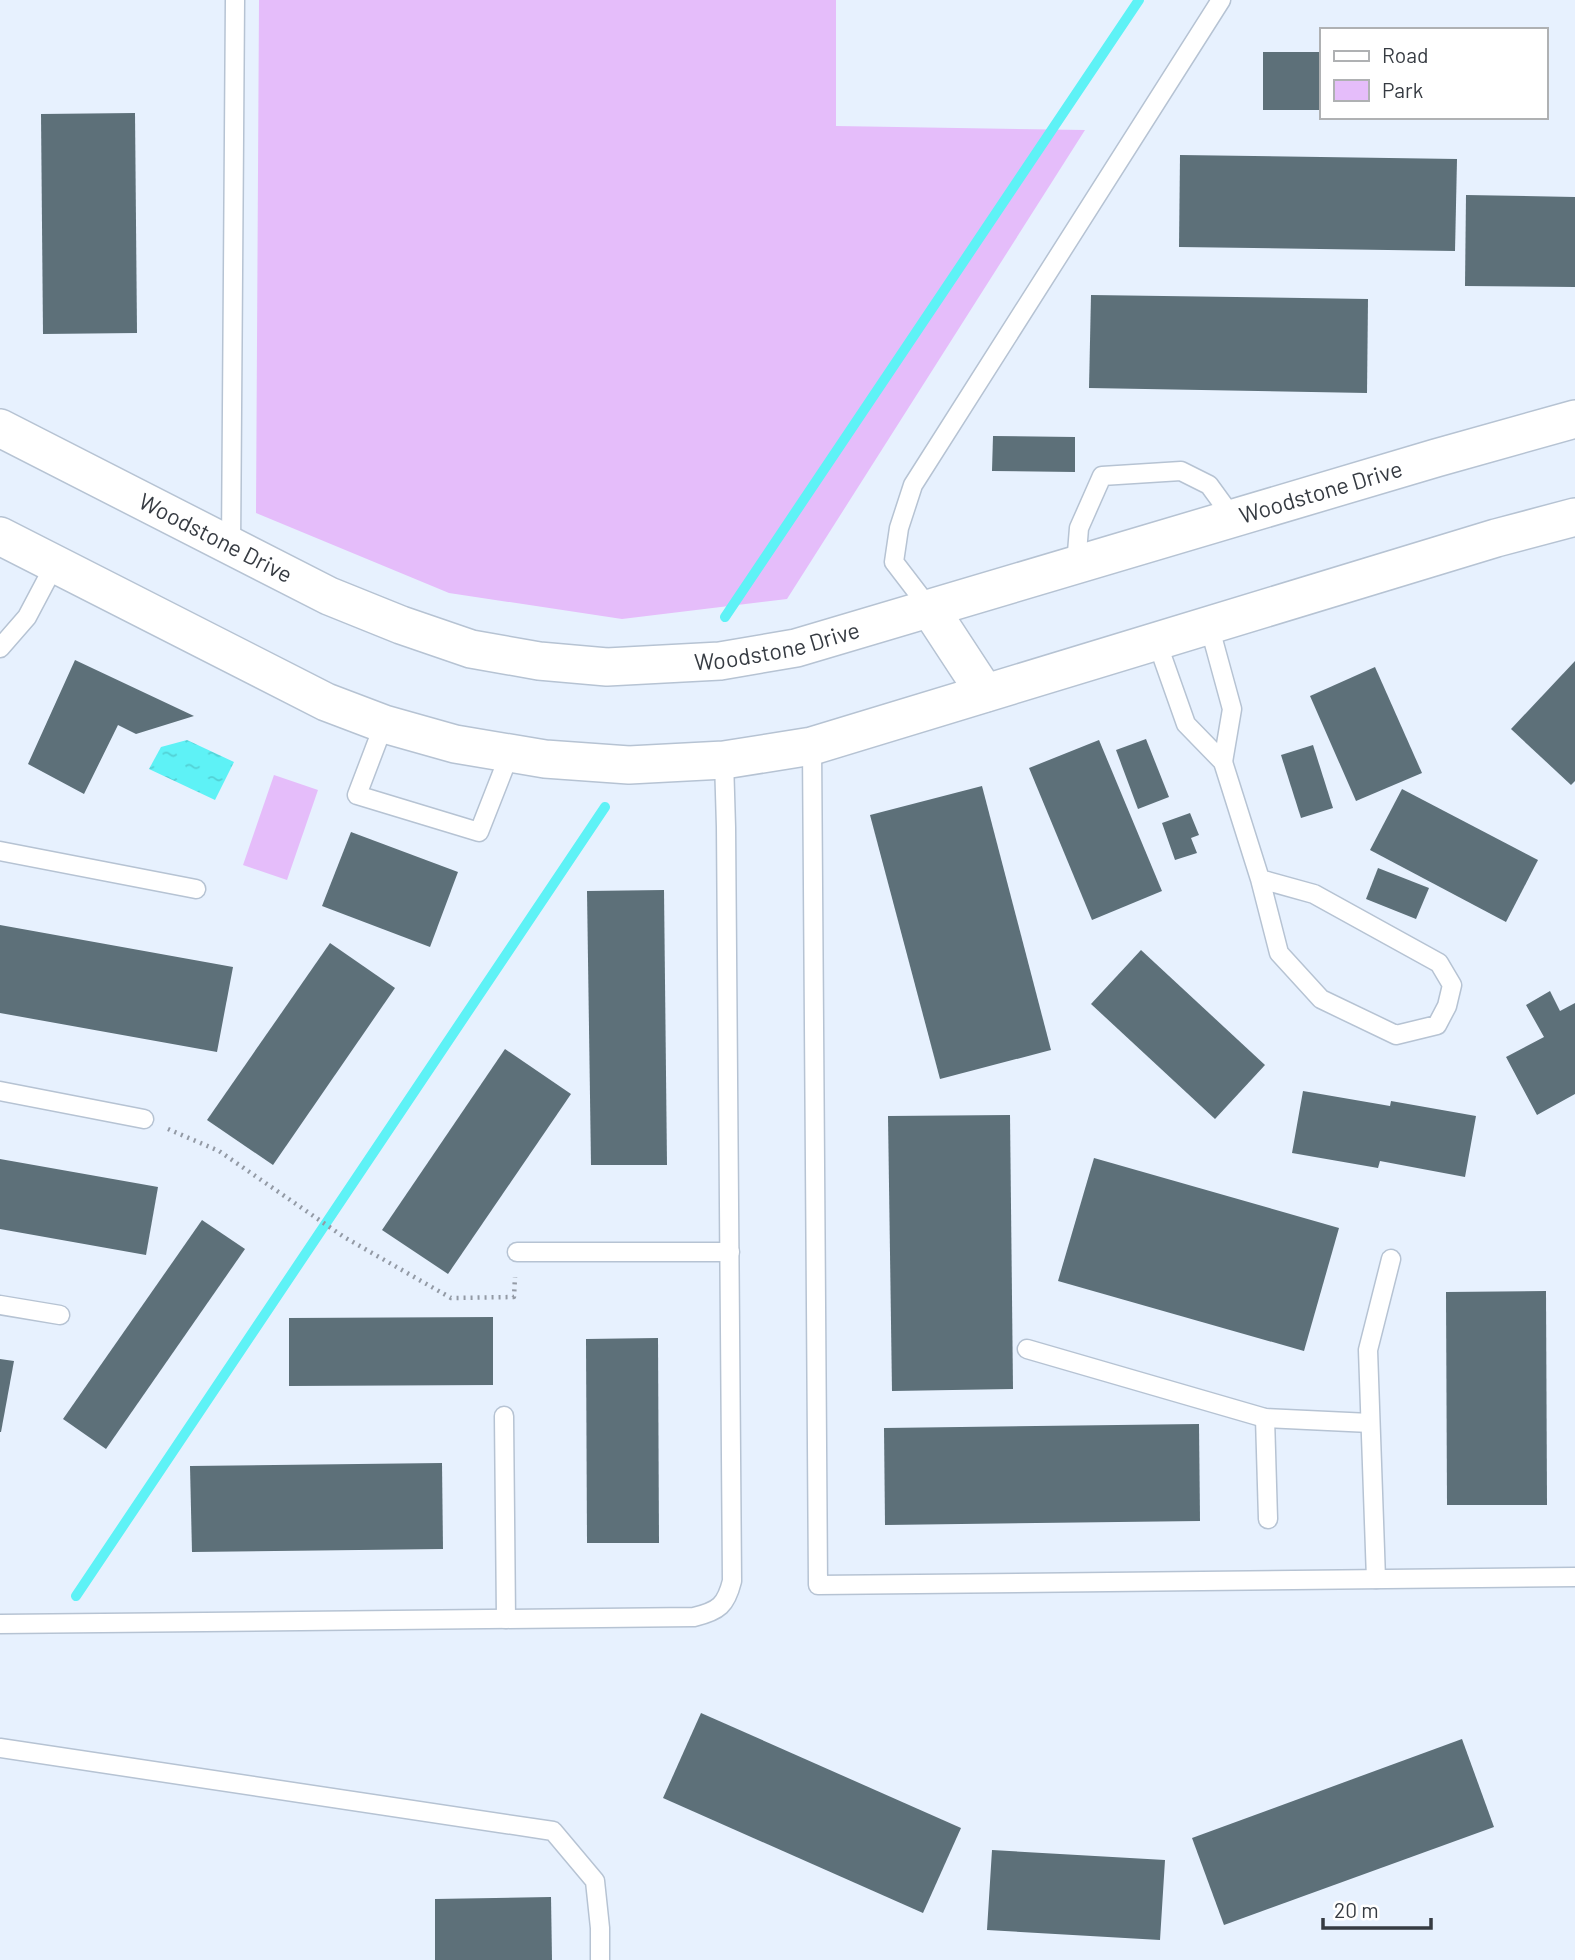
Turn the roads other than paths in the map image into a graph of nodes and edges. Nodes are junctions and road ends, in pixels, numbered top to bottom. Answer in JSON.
{"nodes":[{"id":1,"x":234,"y":0,"type":"edge"},
{"id":2,"x":1221,"y":0,"type":"edge"},
{"id":3,"x":1575,"y":419,"type":"edge"},
{"id":4,"x":0,"y":428,"type":"edge"},
{"id":5,"x":1575,"y":517,"type":"edge"},
{"id":6,"x":1233,"y":518,"type":"junction"},
{"id":7,"x":1,"y":540,"type":"edge"},
{"id":8,"x":231,"y":546,"type":"junction"},
{"id":9,"x":55,"y":564,"type":"junction"},
{"id":10,"x":1076,"y":565,"type":"junction"},
{"id":11,"x":930,"y":609,"type":"junction"},
{"id":12,"x":1209,"y":625,"type":"junction"},
{"id":13,"x":1157,"y":642,"type":"junction"},
{"id":14,"x":0,"y":648,"type":"edge"},
{"id":15,"x":985,"y":693,"type":"junction"},
{"id":16,"x":384,"y":724,"type":"junction"},
{"id":17,"x":812,"y":746,"type":"junction"},
{"id":18,"x":510,"y":753,"type":"junction"},
{"id":19,"x":724,"y":760,"type":"junction"},
{"id":20,"x":1223,"y":762,"type":"junction"},
{"id":21,"x":0,"y":851,"type":"edge"},
{"id":22,"x":1260,"y":879,"type":"junction"},
{"id":23,"x":196,"y":889,"type":"dead end"},
{"id":24,"x":0,"y":1091,"type":"edge"},
{"id":25,"x":144,"y":1119,"type":"road end"},
{"id":26,"x":517,"y":1252,"type":"road end"},
{"id":27,"x":730,"y":1252,"type":"junction"},
{"id":28,"x":1391,"y":1259,"type":"dead end"},
{"id":29,"x":0,"y":1305,"type":"edge"},
{"id":30,"x":60,"y":1315,"type":"dead end"},
{"id":31,"x":1027,"y":1349,"type":"dead end"},
{"id":32,"x":504,"y":1416,"type":"dead end"},
{"id":33,"x":1265,"y":1418,"type":"junction"},
{"id":34,"x":1370,"y":1423,"type":"junction"},
{"id":35,"x":1268,"y":1519,"type":"dead end"},
{"id":36,"x":1575,"y":1577,"type":"edge"},
{"id":37,"x":1376,"y":1579,"type":"junction"},
{"id":38,"x":506,"y":1619,"type":"junction"},
{"id":39,"x":0,"y":1624,"type":"edge"},
{"id":40,"x":0,"y":1748,"type":"edge"},
{"id":41,"x":600,"y":1960,"type":"edge"}],
"edges":[{"from":1,"to":8,"type":"lane"},
{"from":2,"to":11,"type":"lane"},
{"from":3,"to":6,"type":"street","name":"Woodstone Drive"},
{"from":4,"to":8,"type":"street","name":"Woodstone Drive"},
{"from":5,"to":12,"type":"street"},
{"from":6,"to":10,"type":"street","name":"Woodstone Drive"},
{"from":6,"to":10,"type":"lane"},
{"from":7,"to":9,"type":"street"},
{"from":8,"to":11,"type":"street","name":"Woodstone Drive"},
{"from":9,"to":14,"type":"lane"},
{"from":9,"to":16,"type":"street"},
{"from":10,"to":11,"type":"street","name":"Woodstone Drive"},
{"from":11,"to":15,"type":"street"},
{"from":12,"to":13,"type":"street"},
{"from":12,"to":20,"type":"lane"},
{"from":13,"to":15,"type":"street"},
{"from":13,"to":20,"type":"lane"},
{"from":15,"to":17,"type":"street"},
{"from":16,"to":18,"type":"street"},
{"from":16,"to":18,"type":"lane"},
{"from":17,"to":19,"type":"street"},
{"from":17,"to":37,"type":"lane"},
{"from":18,"to":19,"type":"street"},
{"from":19,"to":27,"type":"lane"},
{"from":20,"to":22,"type":"lane"},
{"from":21,"to":23,"type":"lane"},
{"from":22,"to":22,"type":"lane"},
{"from":24,"to":25,"type":"lane"},
{"from":26,"to":27,"type":"lane"},
{"from":27,"to":38,"type":"lane"},
{"from":28,"to":34,"type":"lane"},
{"from":29,"to":30,"type":"lane"},
{"from":31,"to":33,"type":"lane"},
{"from":32,"to":38,"type":"lane"},
{"from":33,"to":34,"type":"lane"},
{"from":33,"to":35,"type":"lane"},
{"from":34,"to":37,"type":"lane"},
{"from":36,"to":37,"type":"lane"},
{"from":38,"to":39,"type":"lane"},
{"from":40,"to":41,"type":"lane"}]}
